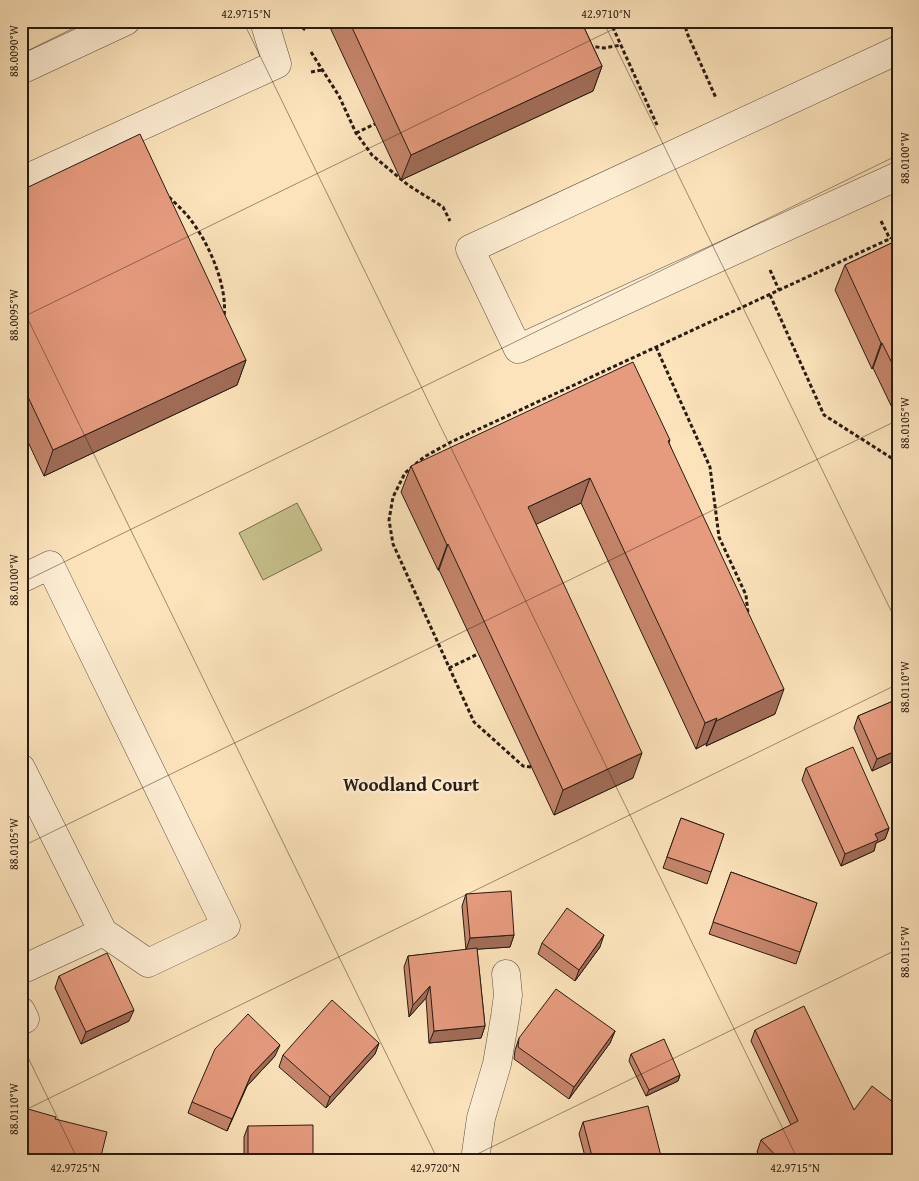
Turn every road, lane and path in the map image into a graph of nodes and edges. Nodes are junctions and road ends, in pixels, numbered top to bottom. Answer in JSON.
{"nodes":[{"id":1,"x":126,"y":21,"type":"edge"},
{"id":2,"x":264,"y":21,"type":"edge"},
{"id":3,"x":316,"y":21,"type":"edge"},
{"id":4,"x":610,"y":21,"type":"edge"},
{"id":5,"x":684,"y":21,"type":"edge"},
{"id":6,"x":300,"y":35,"type":"dead end"},
{"id":7,"x":584,"y":42,"type":"edge"},
{"id":8,"x":621,"y":45,"type":"junction"},
{"id":9,"x":309,"y":49,"type":"dead end"},
{"id":10,"x":898,"y":50,"type":"edge"},
{"id":11,"x":21,"y":70,"type":"edge"},
{"id":12,"x":376,"y":124,"type":"dead end"},
{"id":13,"x":730,"y":128,"type":"junction"},
{"id":14,"x":356,"y":133,"type":"junction"},
{"id":15,"x":671,"y":156,"type":"junction"},
{"id":16,"x":898,"y":176,"type":"edge"},
{"id":17,"x":21,"y":181,"type":"edge"},
{"id":18,"x":163,"y":192,"type":"edge"},
{"id":19,"x":443,"y":207,"type":"dead end"},
{"id":20,"x":183,"y":211,"type":"junction"},
{"id":21,"x":175,"y":214,"type":"edge"},
{"id":22,"x":898,"y":235,"type":"edge"},
{"id":23,"x":884,"y":242,"type":"junction"},
{"id":24,"x":887,"y":249,"type":"edge"},
{"id":25,"x":770,"y":295,"type":"junction"},
{"id":26,"x":224,"y":318,"type":"edge"},
{"id":27,"x":656,"y":347,"type":"junction"},
{"id":28,"x":556,"y":393,"type":"junction"},
{"id":29,"x":559,"y":400,"type":"edge"},
{"id":30,"x":450,"y":442,"type":"junction"},
{"id":31,"x":454,"y":450,"type":"edge"},
{"id":32,"x":897,"y":463,"type":"edge"},
{"id":33,"x":898,"y":469,"type":"edge"},
{"id":34,"x":722,"y":544,"type":"junction"},
{"id":35,"x":715,"y":548,"type":"edge"},
{"id":36,"x":21,"y":579,"type":"edge"},
{"id":37,"x":748,"y":621,"type":"edge"},
{"id":38,"x":478,"y":654,"type":"dead end"},
{"id":39,"x":449,"y":668,"type":"junction"},
{"id":40,"x":531,"y":767,"type":"dead end"},
{"id":41,"x":21,"y":768,"type":"edge"},
{"id":42,"x":103,"y":932,"type":"junction"},
{"id":43,"x":21,"y":970,"type":"edge"},
{"id":44,"x":506,"y":974,"type":"dead end"},
{"id":45,"x":21,"y":1011,"type":"edge"},
{"id":46,"x":21,"y":1020,"type":"edge"},
{"id":47,"x":475,"y":1160,"type":"edge"}],
"edges":[{"from":1,"to":11,"type":"lane"},
{"from":2,"to":17,"type":"lane"},
{"from":3,"to":6,"type":"path"},
{"from":4,"to":8,"type":"path"},
{"from":5,"to":13,"type":"path"},
{"from":7,"to":8,"type":"path"},
{"from":8,"to":15,"type":"path"},
{"from":9,"to":14,"type":"path"},
{"from":10,"to":13,"type":"lane"},
{"from":12,"to":14,"type":"path"},
{"from":13,"to":15,"type":"lane"},
{"from":14,"to":19,"type":"path"},
{"from":15,"to":16,"type":"lane"},
{"from":18,"to":20,"type":"path"},
{"from":20,"to":21,"type":"path"},
{"from":20,"to":26,"type":"path"},
{"from":22,"to":23,"type":"path"},
{"from":23,"to":24,"type":"path"},
{"from":23,"to":25,"type":"path"},
{"from":25,"to":27,"type":"path"},
{"from":25,"to":32,"type":"path"},
{"from":27,"to":28,"type":"path"},
{"from":27,"to":34,"type":"path"},
{"from":28,"to":29,"type":"path"},
{"from":28,"to":30,"type":"path"},
{"from":30,"to":31,"type":"path"},
{"from":30,"to":39,"type":"path"},
{"from":32,"to":33,"type":"path"},
{"from":34,"to":35,"type":"path"},
{"from":34,"to":37,"type":"path"},
{"from":36,"to":42,"type":"lane"},
{"from":38,"to":39,"type":"path"},
{"from":39,"to":40,"type":"path"},
{"from":41,"to":42,"type":"lane"},
{"from":42,"to":43,"type":"lane"},
{"from":44,"to":47,"type":"lane"},
{"from":45,"to":46,"type":"lane"}]}
